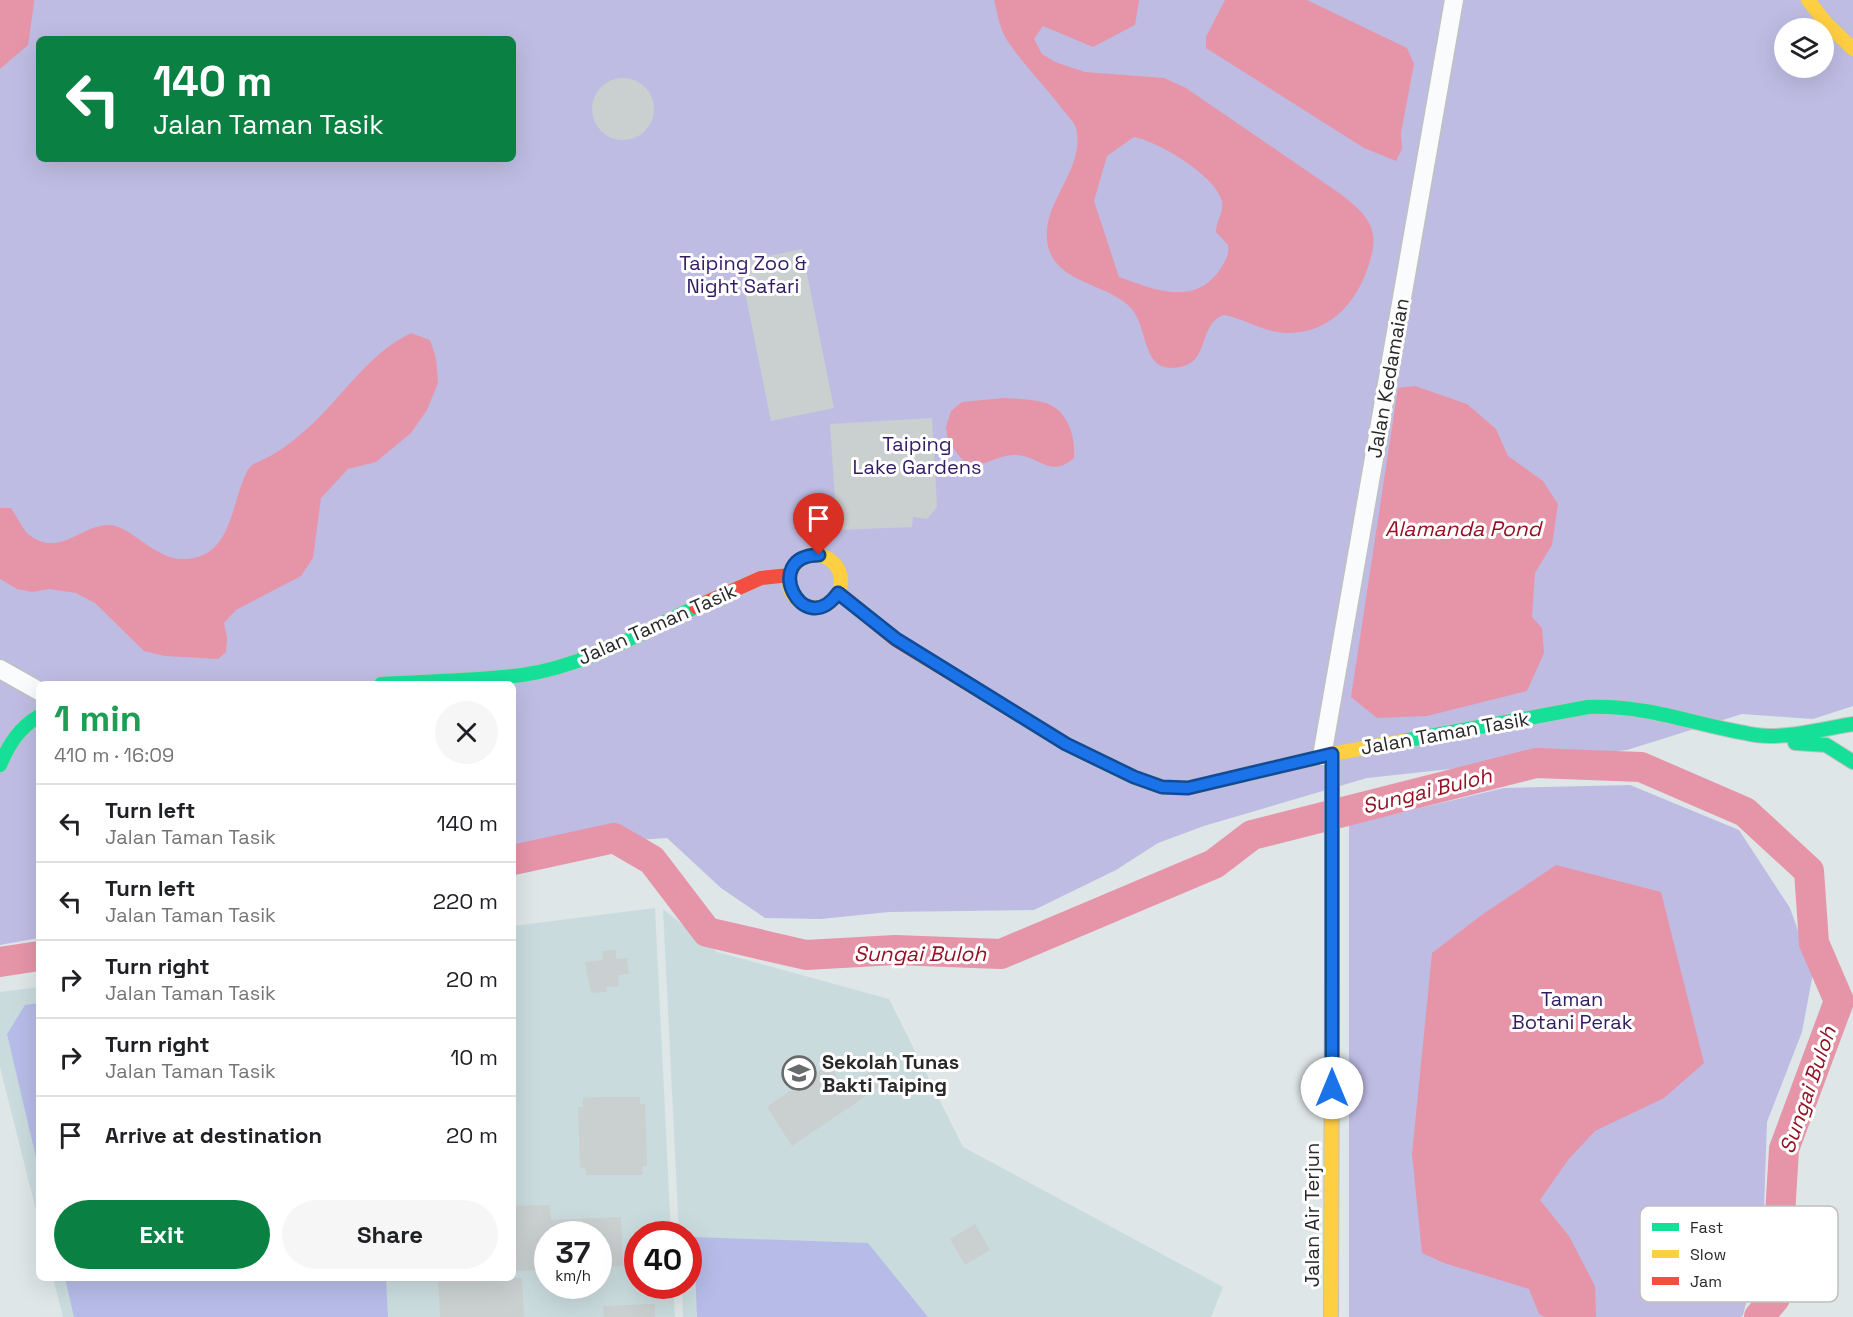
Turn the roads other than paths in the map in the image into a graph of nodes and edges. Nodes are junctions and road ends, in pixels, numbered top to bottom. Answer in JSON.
{"nodes":[{"id":1,"x":1454,"y":0,"type":"edge"},
{"id":2,"x":1808,"y":0,"type":"edge"},
{"id":3,"x":1853,"y":49,"type":"edge"},
{"id":4,"x":790,"y":575,"type":"junction"},
{"id":5,"x":838,"y":593,"type":"junction"},
{"id":6,"x":0,"y":669,"type":"edge"},
{"id":7,"x":428,"y":681,"type":"edge"},
{"id":8,"x":36,"y":689,"type":"edge"},
{"id":9,"x":36,"y":718,"type":"edge"},
{"id":10,"x":1853,"y":724,"type":"edge"},
{"id":11,"x":1758,"y":735,"type":"junction"},
{"id":12,"x":1327,"y":755,"type":"junction"},
{"id":13,"x":1853,"y":762,"type":"edge"},
{"id":14,"x":0,"y":765,"type":"edge"},
{"id":15,"x":1331,"y":1317,"type":"edge"}],
"edges":[{"from":1,"to":12,"type":"street","name":"Jalan Kedamaian"},
{"from":2,"to":3,"type":"street"},
{"from":4,"to":5,"type":"street"},
{"from":4,"to":5,"type":"street"},
{"from":4,"to":7,"type":"street","name":"Jalan Taman Tasik"},
{"from":5,"to":12,"type":"street","name":"Jalan Taman Tasik"},
{"from":6,"to":8,"type":"street"},
{"from":9,"to":14,"type":"street"},
{"from":10,"to":11,"type":"street","name":"Jalan Taman Tasik"},
{"from":11,"to":12,"type":"street","name":"Jalan Taman Tasik"},
{"from":11,"to":13,"type":"street"},
{"from":12,"to":15,"type":"street","name":"Jalan Air Terjun"}]}
